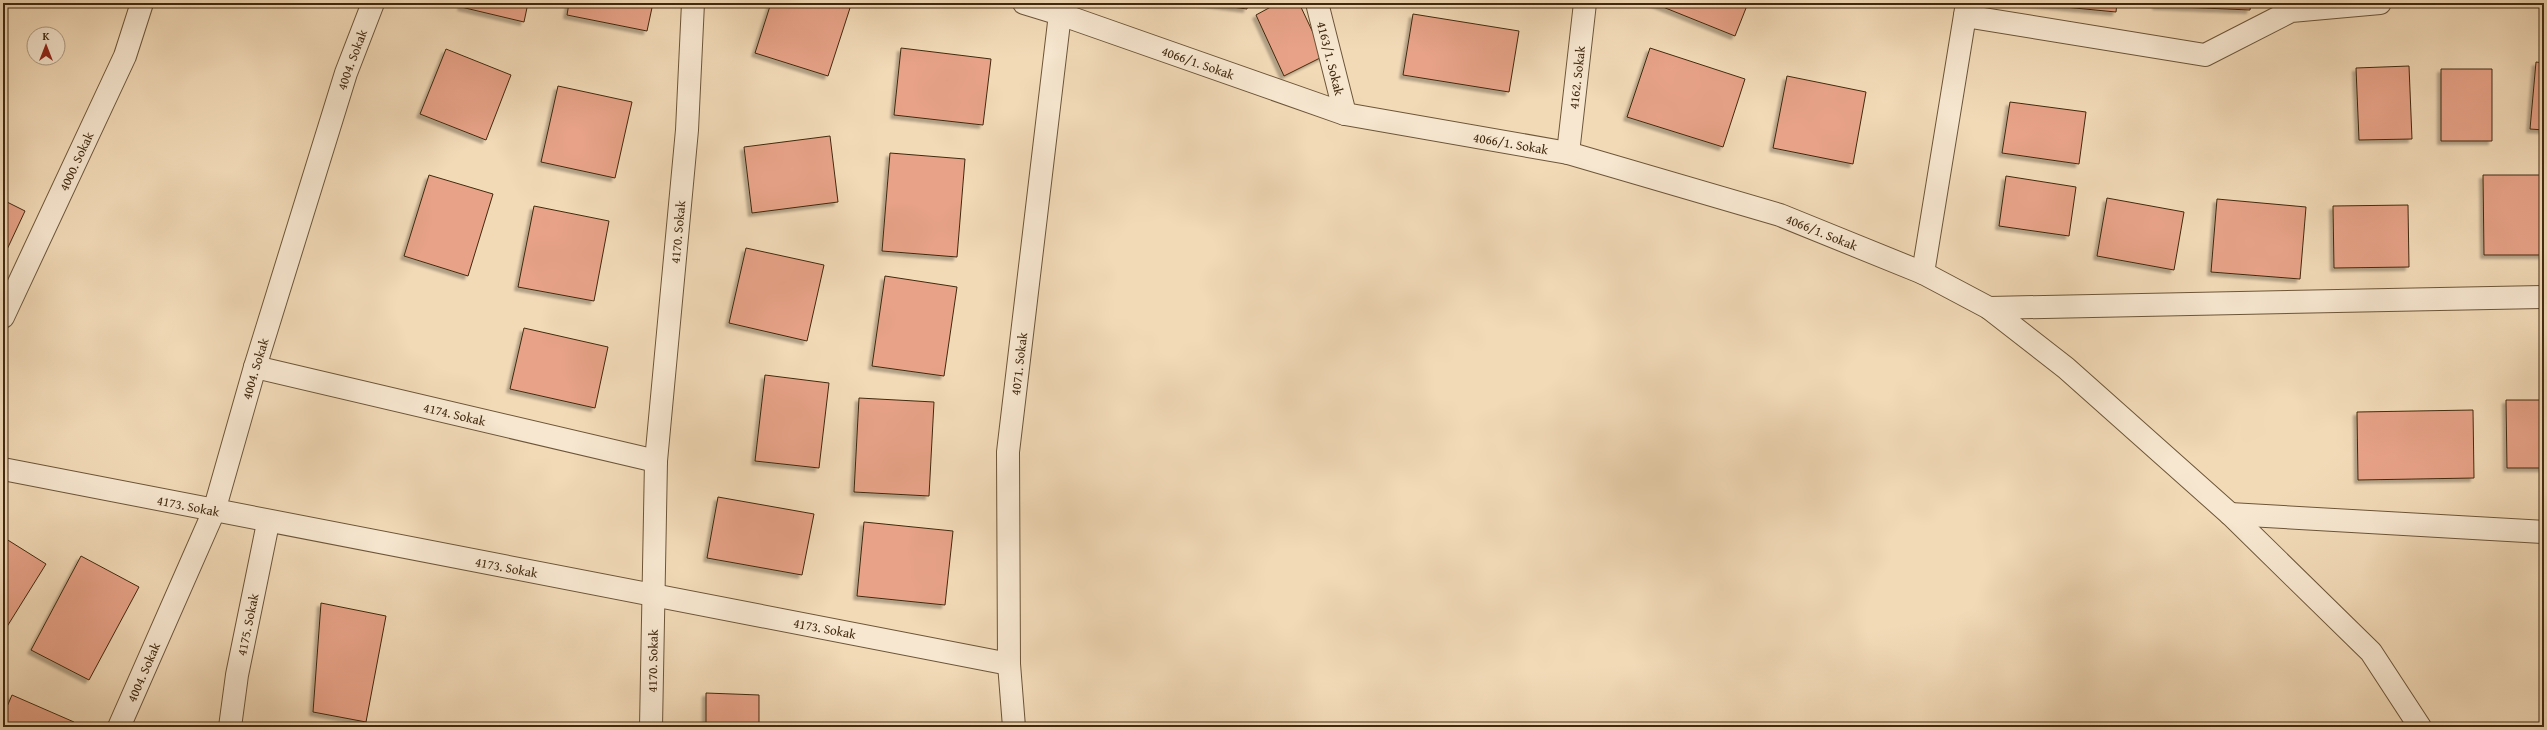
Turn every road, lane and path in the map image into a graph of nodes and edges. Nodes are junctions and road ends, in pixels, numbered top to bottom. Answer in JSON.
{"nodes":[{"id":1,"x":142,"y":3,"type":"edge"},
{"id":2,"x":373,"y":3,"type":"edge"},
{"id":3,"x":693,"y":3,"type":"edge"},
{"id":4,"x":1024,"y":3,"type":"edge"},
{"id":5,"x":1317,"y":3,"type":"edge"},
{"id":6,"x":1585,"y":3,"type":"edge"},
{"id":7,"x":2380,"y":3,"type":"edge"},
{"id":8,"x":1059,"y":8,"type":"edge"},
{"id":9,"x":1966,"y":10,"type":"edge"},
{"id":10,"x":1345,"y":114,"type":"junction"},
{"id":11,"x":1568,"y":153,"type":"junction"},
{"id":12,"x":1923,"y":273,"type":"junction"},
{"id":13,"x":2544,"y":297,"type":"edge"},
{"id":14,"x":1990,"y":308,"type":"junction"},
{"id":15,"x":3,"y":317,"type":"edge"},
{"id":16,"x":255,"y":367,"type":"junction"},
{"id":17,"x":656,"y":461,"type":"junction"},
{"id":18,"x":3,"y":469,"type":"edge"},
{"id":19,"x":214,"y":511,"type":"junction"},
{"id":20,"x":2230,"y":514,"type":"junction"},
{"id":21,"x":268,"y":523,"type":"junction"},
{"id":22,"x":2544,"y":532,"type":"edge"},
{"id":23,"x":655,"y":594,"type":"junction"},
{"id":24,"x":1009,"y":664,"type":"junction"},
{"id":25,"x":119,"y":727,"type":"edge"},
{"id":26,"x":230,"y":727,"type":"edge"},
{"id":27,"x":651,"y":727,"type":"edge"},
{"id":28,"x":1014,"y":727,"type":"edge"},
{"id":29,"x":2420,"y":727,"type":"edge"}],
"edges":[{"from":1,"to":15,"type":"street","name":"4000. Sokak"},
{"from":2,"to":16,"type":"street","name":"4004. Sokak"},
{"from":3,"to":17,"type":"street","name":"4170. Sokak"},
{"from":4,"to":8,"type":"street","name":"4066/1. Sokak"},
{"from":5,"to":10,"type":"street","name":"4163/1. Sokak"},
{"from":6,"to":11,"type":"street","name":"4162. Sokak"},
{"from":7,"to":9,"type":"street"},
{"from":8,"to":10,"type":"street","name":"4066/1. Sokak"},
{"from":8,"to":24,"type":"street","name":"4071. Sokak"},
{"from":9,"to":12,"type":"street"},
{"from":10,"to":11,"type":"street","name":"4066/1. Sokak"},
{"from":11,"to":12,"type":"street","name":"4066/1. Sokak"},
{"from":12,"to":14,"type":"street","name":"4066/1. Sokak"},
{"from":13,"to":14,"type":"street"},
{"from":14,"to":20,"type":"street","name":"4066/1. Sokak"},
{"from":16,"to":17,"type":"street","name":"4174. Sokak"},
{"from":16,"to":19,"type":"street","name":"4004. Sokak"},
{"from":17,"to":23,"type":"street","name":"4170. Sokak"},
{"from":18,"to":19,"type":"street","name":"4173. Sokak"},
{"from":19,"to":21,"type":"street","name":"4173. Sokak"},
{"from":19,"to":25,"type":"street","name":"4004. Sokak"},
{"from":20,"to":22,"type":"street"},
{"from":20,"to":29,"type":"street","name":"4066/1. Sokak"},
{"from":21,"to":23,"type":"street","name":"4173. Sokak"},
{"from":21,"to":26,"type":"street","name":"4175. Sokak"},
{"from":23,"to":24,"type":"street","name":"4173. Sokak"},
{"from":23,"to":27,"type":"street","name":"4170. Sokak"},
{"from":24,"to":28,"type":"street","name":"4071. Sokak"}]}
